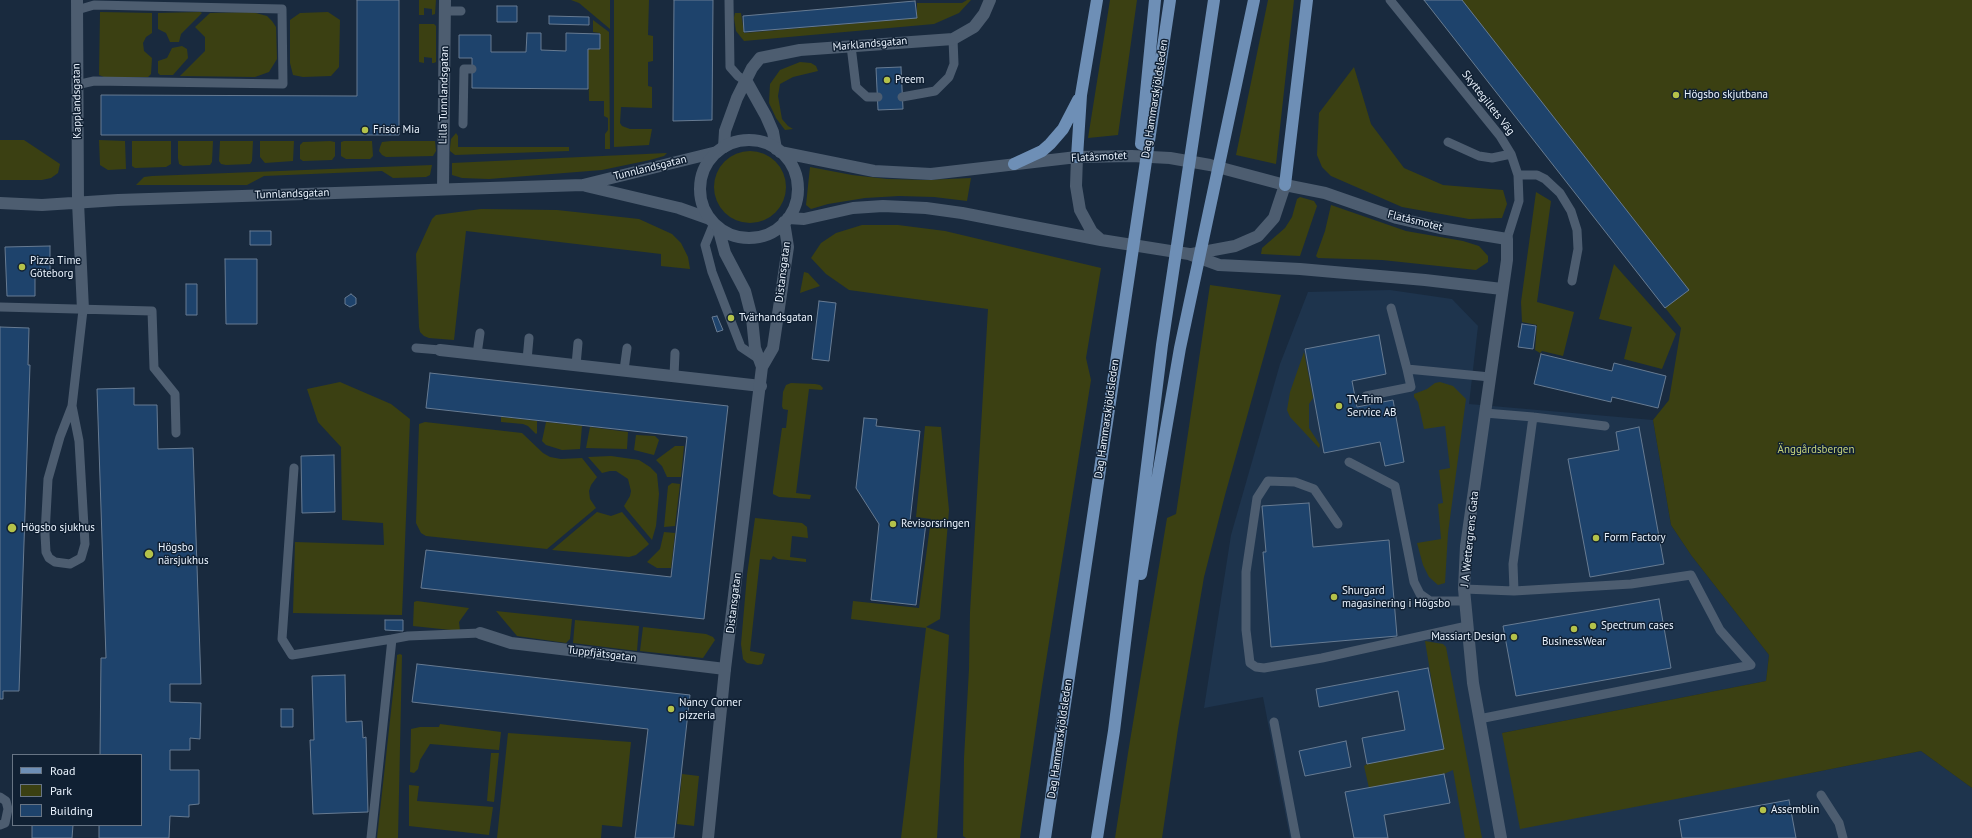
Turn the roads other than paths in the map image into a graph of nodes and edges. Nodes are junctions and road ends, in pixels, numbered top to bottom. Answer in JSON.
{"nodes":[{"id":1,"x":729,"y":0,"type":"edge"},
{"id":2,"x":990,"y":0,"type":"edge"},
{"id":3,"x":1097,"y":0,"type":"edge"},
{"id":4,"x":1155,"y":0,"type":"edge"},
{"id":5,"x":1170,"y":0,"type":"edge"},
{"id":6,"x":1214,"y":0,"type":"edge"},
{"id":7,"x":1254,"y":0,"type":"edge"},
{"id":8,"x":1307,"y":0,"type":"edge"},
{"id":9,"x":1390,"y":0,"type":"edge"},
{"id":10,"x":77,"y":5,"type":"edge"},
{"id":11,"x":445,"y":5,"type":"edge"},
{"id":12,"x":461,"y":11,"type":"dead end"},
{"id":13,"x":953,"y":39,"type":"junction"},
{"id":14,"x":851,"y":46,"type":"junction"},
{"id":15,"x":472,"y":69,"type":"dead end"},
{"id":16,"x":747,"y":82,"type":"junction"},
{"id":17,"x":76,"y":85,"type":"junction"},
{"id":18,"x":1081,"y":96,"type":"junction"},
{"id":19,"x":878,"y":97,"type":"dead end"},
{"id":20,"x":902,"y":97,"type":"dead end"},
{"id":21,"x":463,"y":124,"type":"dead end"},
{"id":22,"x":1448,"y":142,"type":"dead end"},
{"id":23,"x":721,"y":150,"type":"junction"},
{"id":24,"x":778,"y":151,"type":"junction"},
{"id":25,"x":1511,"y":154,"type":"junction"},
{"id":26,"x":1077,"y":158,"type":"junction"},
{"id":27,"x":1030,"y":160,"type":"junction"},
{"id":28,"x":1014,"y":164,"type":"joint"},
{"id":29,"x":1518,"y":175,"type":"junction"},
{"id":30,"x":583,"y":185,"type":"junction"},
{"id":31,"x":1285,"y":185,"type":"junction"},
{"id":32,"x":443,"y":189,"type":"junction"},
{"id":33,"x":78,"y":202,"type":"junction"},
{"id":34,"x":0,"y":203,"type":"edge"},
{"id":35,"x":1137,"y":217,"type":"junction"},
{"id":36,"x":786,"y":220,"type":"junction"},
{"id":37,"x":714,"y":223,"type":"junction"},
{"id":38,"x":1095,"y":237,"type":"junction"},
{"id":39,"x":1507,"y":239,"type":"junction"},
{"id":40,"x":1188,"y":254,"type":"junction"},
{"id":41,"x":1572,"y":282,"type":"dead end"},
{"id":42,"x":1502,"y":289,"type":"junction"},
{"id":43,"x":0,"y":307,"type":"edge"},
{"id":44,"x":1391,"y":308,"type":"dead end"},
{"id":45,"x":83,"y":310,"type":"junction"},
{"id":46,"x":480,"y":333,"type":"dead end"},
{"id":47,"x":530,"y":338,"type":"dead end"},
{"id":48,"x":578,"y":343,"type":"dead end"},
{"id":49,"x":416,"y":348,"type":"dead end"},
{"id":50,"x":627,"y":348,"type":"dead end"},
{"id":51,"x":440,"y":350,"type":"joint"},
{"id":52,"x":675,"y":353,"type":"dead end"},
{"id":53,"x":477,"y":354,"type":"junction"},
{"id":54,"x":526,"y":360,"type":"junction"},
{"id":55,"x":761,"y":363,"type":"junction"},
{"id":56,"x":576,"y":365,"type":"junction"},
{"id":57,"x":1407,"y":369,"type":"junction"},
{"id":58,"x":624,"y":370,"type":"junction"},
{"id":59,"x":674,"y":376,"type":"junction"},
{"id":60,"x":1490,"y":377,"type":"junction"},
{"id":61,"x":761,"y":386,"type":"junction"},
{"id":62,"x":1366,"y":396,"type":"dead end"},
{"id":63,"x":72,"y":406,"type":"junction"},
{"id":64,"x":1485,"y":413,"type":"junction"},
{"id":65,"x":1533,"y":417,"type":"junction"},
{"id":66,"x":1605,"y":426,"type":"dead end"},
{"id":67,"x":176,"y":432,"type":"dead end"},
{"id":68,"x":1349,"y":462,"type":"dead end"},
{"id":69,"x":294,"y":468,"type":"dead end"},
{"id":70,"x":1338,"y":524,"type":"dead end"},
{"id":71,"x":1514,"y":591,"type":"junction"},
{"id":72,"x":1464,"y":595,"type":"junction"},
{"id":73,"x":1467,"y":626,"type":"junction"},
{"id":74,"x":480,"y":633,"type":"joint"},
{"id":75,"x":392,"y":639,"type":"junction"},
{"id":76,"x":725,"y":669,"type":"junction"},
{"id":77,"x":1479,"y":719,"type":"junction"},
{"id":78,"x":1274,"y":722,"type":"dead end"},
{"id":79,"x":1114,"y":731,"type":"junction"},
{"id":80,"x":1821,"y":795,"type":"dead end"},
{"id":81,"x":0,"y":798,"type":"edge"},
{"id":82,"x":0,"y":825,"type":"edge"},
{"id":83,"x":371,"y":838,"type":"edge"},
{"id":84,"x":708,"y":838,"type":"edge"},
{"id":85,"x":1045,"y":838,"type":"edge"},
{"id":86,"x":1097,"y":838,"type":"edge"},
{"id":87,"x":1296,"y":838,"type":"edge"},
{"id":88,"x":1501,"y":838,"type":"edge"},
{"id":89,"x":1843,"y":838,"type":"edge"}],
"edges":[{"from":1,"to":16,"type":"lane"},
{"from":2,"to":13,"type":"street","name":"Marklandsgatan"},
{"from":3,"to":18,"type":"main road"},
{"from":4,"to":35,"type":"main road"},
{"from":5,"to":35,"type":"main road","name":"Dag Hammarskjöldsleden"},
{"from":6,"to":79,"type":"main road"},
{"from":7,"to":79,"type":"main road"},
{"from":8,"to":31,"type":"main road"},
{"from":9,"to":25,"type":"lane","name":"Skyttegillets Väg"},
{"from":10,"to":17,"type":"street","name":"Kapplandsgatan"},
{"from":10,"to":17,"type":"lane"},
{"from":11,"to":12,"type":"lane"},
{"from":11,"to":32,"type":"street","name":"Lilla Tunnlandsgatan"},
{"from":13,"to":14,"type":"street","name":"Marklandsgatan"},
{"from":13,"to":20,"type":"lane"},
{"from":14,"to":16,"type":"street","name":"Marklandsgatan"},
{"from":14,"to":19,"type":"lane"},
{"from":15,"to":21,"type":"lane"},
{"from":16,"to":23,"type":"street","name":"Marklandsgatan"},
{"from":16,"to":24,"type":"street"},
{"from":17,"to":33,"type":"street","name":"Kapplandsgatan"},
{"from":18,"to":26,"type":"main road"},
{"from":18,"to":27,"type":"main road"},
{"from":22,"to":25,"type":"lane"},
{"from":23,"to":24,"type":"street"},
{"from":23,"to":30,"type":"street","name":"Tunnlandsgatan"},
{"from":23,"to":37,"type":"street"},
{"from":24,"to":28,"type":"street"},
{"from":24,"to":36,"type":"street"},
{"from":25,"to":29,"type":"lane","name":"Skyttegillets Väg"},
{"from":26,"to":27,"type":"street","name":"Flatåsmotet"},
{"from":26,"to":31,"type":"street","name":"Flatåsmotet"},
{"from":26,"to":38,"type":"street"},
{"from":27,"to":28,"type":"main road"},
{"from":29,"to":39,"type":"lane","name":"Skyttegillets Väg"},
{"from":29,"to":41,"type":"lane"},
{"from":30,"to":32,"type":"street","name":"Tunnlandsgatan"},
{"from":30,"to":37,"type":"street","name":"Tunnlandsgatan"},
{"from":31,"to":39,"type":"street","name":"Flatåsmotet"},
{"from":31,"to":40,"type":"street"},
{"from":32,"to":33,"type":"street","name":"Tunnlandsgatan"},
{"from":33,"to":34,"type":"street","name":"Tunnlandsgatan"},
{"from":33,"to":45,"type":"street","name":"Kapplandsgatan"},
{"from":35,"to":85,"type":"main road","name":"Dag Hammarskjöldsleden"},
{"from":36,"to":37,"type":"street"},
{"from":36,"to":38,"type":"street"},
{"from":36,"to":55,"type":"street","name":"Distansgatan"},
{"from":37,"to":55,"type":"street","name":"Distansgatan"},
{"from":37,"to":55,"type":"lane"},
{"from":38,"to":40,"type":"street"},
{"from":39,"to":42,"type":"street","name":"J A Wettergrens Gata"},
{"from":40,"to":42,"type":"street"},
{"from":42,"to":60,"type":"street","name":"J A Wettergrens Gata"},
{"from":43,"to":45,"type":"lane"},
{"from":44,"to":57,"type":"lane"},
{"from":45,"to":63,"type":"lane"},
{"from":45,"to":67,"type":"lane"},
{"from":46,"to":53,"type":"lane"},
{"from":47,"to":54,"type":"lane"},
{"from":48,"to":56,"type":"lane"},
{"from":49,"to":51,"type":"lane"},
{"from":50,"to":58,"type":"lane"},
{"from":51,"to":53,"type":"street"},
{"from":52,"to":59,"type":"lane"},
{"from":53,"to":54,"type":"street"},
{"from":54,"to":56,"type":"street"},
{"from":55,"to":61,"type":"street","name":"Distansgatan"},
{"from":56,"to":58,"type":"street"},
{"from":57,"to":60,"type":"lane"},
{"from":57,"to":62,"type":"lane"},
{"from":58,"to":59,"type":"street"},
{"from":59,"to":61,"type":"street"},
{"from":60,"to":64,"type":"street","name":"J A Wettergrens Gata"},
{"from":61,"to":76,"type":"street","name":"Distansgatan"},
{"from":63,"to":63,"type":"lane"},
{"from":64,"to":65,"type":"lane"},
{"from":64,"to":72,"type":"street","name":"J A Wettergrens Gata"},
{"from":65,"to":66,"type":"lane"},
{"from":65,"to":71,"type":"lane"},
{"from":68,"to":72,"type":"lane"},
{"from":69,"to":75,"type":"lane"},
{"from":70,"to":73,"type":"lane"},
{"from":71,"to":72,"type":"lane"},
{"from":71,"to":77,"type":"lane"},
{"from":72,"to":73,"type":"street","name":"J A Wettergrens Gata"},
{"from":73,"to":77,"type":"street","name":"J A Wettergrens Gata"},
{"from":74,"to":75,"type":"lane"},
{"from":74,"to":76,"type":"street","name":"Tuppfjätsgatan"},
{"from":75,"to":83,"type":"lane"},
{"from":76,"to":84,"type":"street","name":"Distansgatan"},
{"from":77,"to":88,"type":"street","name":"J A Wettergrens Gata"},
{"from":78,"to":87,"type":"lane"},
{"from":79,"to":86,"type":"main road"},
{"from":80,"to":89,"type":"lane"},
{"from":81,"to":82,"type":"lane"}]}
